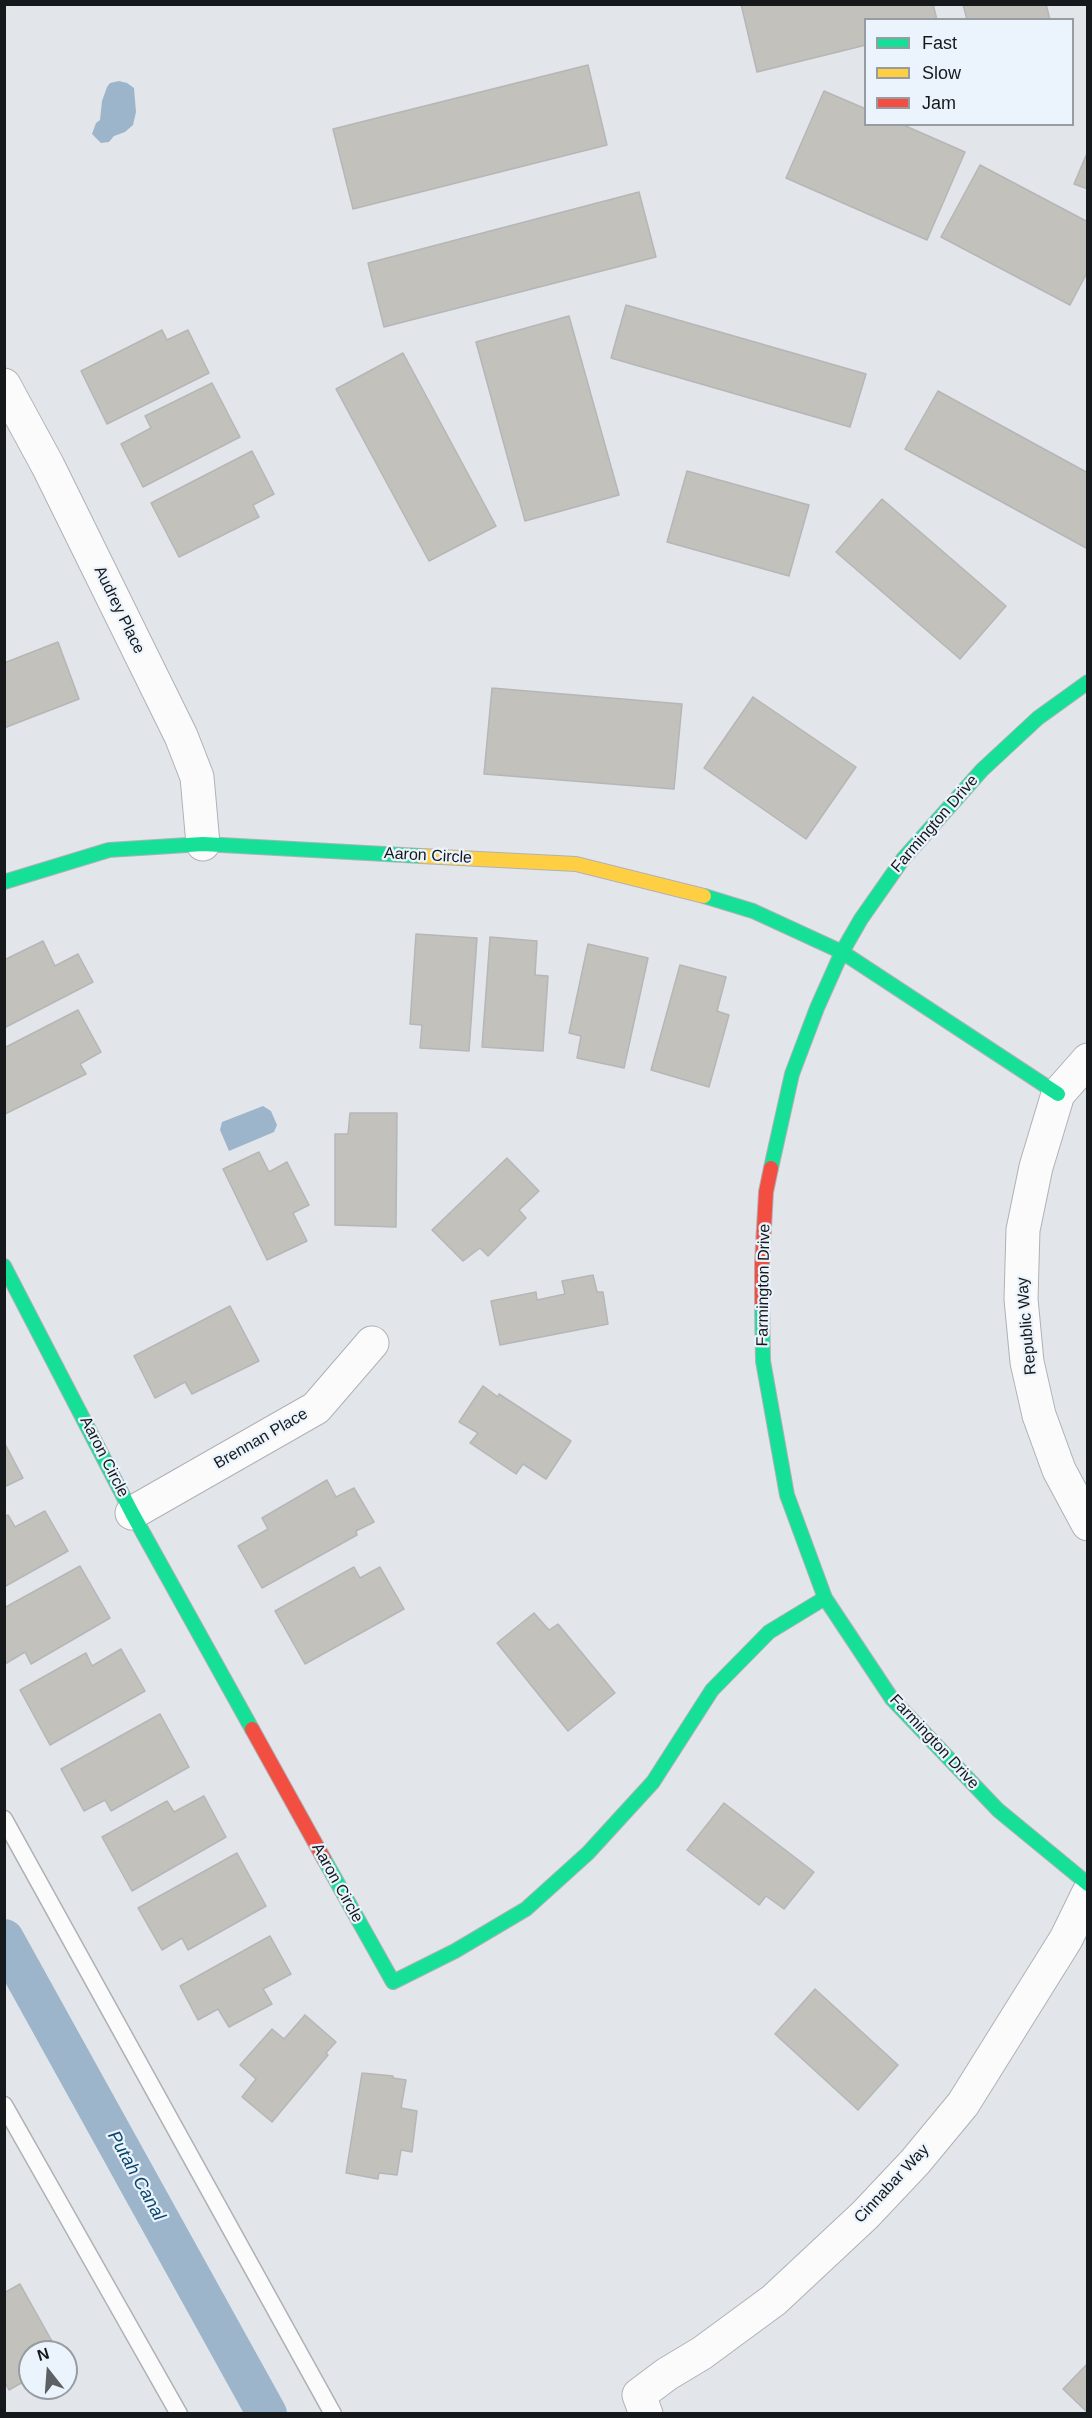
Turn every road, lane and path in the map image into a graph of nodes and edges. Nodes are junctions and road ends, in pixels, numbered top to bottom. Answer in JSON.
{"nodes":[{"id":1,"x":4,"y":385,"type":"edge"},
{"id":2,"x":1088,"y":682,"type":"edge"},
{"id":3,"x":203,"y":844,"type":"junction"},
{"id":4,"x":4,"y":882,"type":"edge"},
{"id":5,"x":842,"y":952,"type":"junction"},
{"id":6,"x":1088,"y":1060,"type":"edge"},
{"id":7,"x":1058,"y":1094,"type":"junction"},
{"id":8,"x":4,"y":1266,"type":"edge"},
{"id":9,"x":372,"y":1343,"type":"dead end"},
{"id":10,"x":132,"y":1513,"type":"junction"},
{"id":11,"x":1088,"y":1524,"type":"edge"},
{"id":12,"x":825,"y":1598,"type":"junction"},
{"id":13,"x":4,"y":1819,"type":"edge"},
{"id":14,"x":1088,"y":1884,"type":"edge"},
{"id":15,"x":1088,"y":1894,"type":"edge"},
{"id":16,"x":4,"y":2105,"type":"edge"},
{"id":17,"x":179,"y":2414,"type":"edge"},
{"id":18,"x":333,"y":2414,"type":"edge"},
{"id":19,"x":646,"y":2414,"type":"edge"}],
"edges":[{"from":1,"to":3,"type":"street","name":"Audrey Place"},
{"from":2,"to":5,"type":"street","name":"Farmington Drive"},
{"from":3,"to":4,"type":"street","name":"Aaron Circle"},
{"from":3,"to":5,"type":"street","name":"Aaron Circle"},
{"from":5,"to":7,"type":"street","name":"Aaron Circle"},
{"from":5,"to":12,"type":"street","name":"Farmington Drive"},
{"from":6,"to":7,"type":"street","name":"Republic Way"},
{"from":7,"to":11,"type":"street","name":"Republic Way"},
{"from":8,"to":10,"type":"street","name":"Aaron Circle"},
{"from":9,"to":10,"type":"street","name":"Brennan Place"},
{"from":10,"to":12,"type":"street","name":"Aaron Circle"},
{"from":12,"to":14,"type":"street","name":"Farmington Drive"},
{"from":13,"to":18,"type":"lane"},
{"from":15,"to":19,"type":"street","name":"Cinnabar Way"},
{"from":16,"to":17,"type":"lane"}]}
